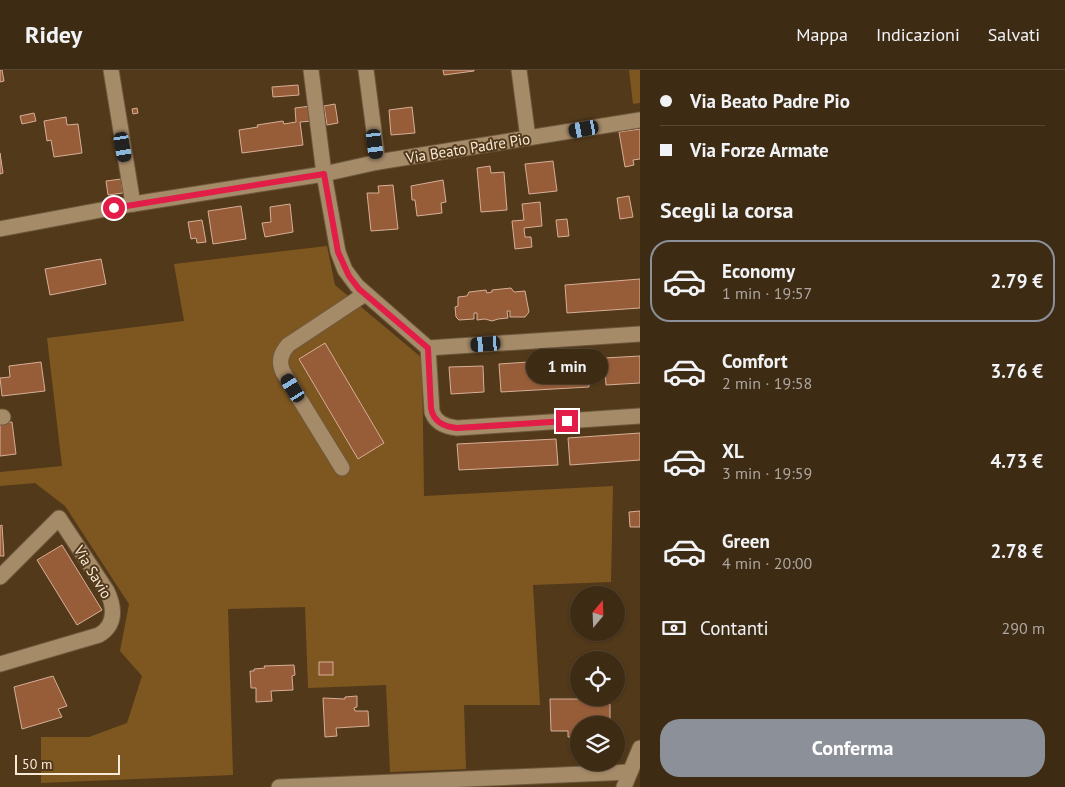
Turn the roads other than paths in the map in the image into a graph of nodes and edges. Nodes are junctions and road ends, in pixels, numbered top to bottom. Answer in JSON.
{"nodes":[{"id":1,"x":111,"y":70,"type":"edge"},
{"id":2,"x":311,"y":70,"type":"edge"},
{"id":3,"x":366,"y":70,"type":"edge"},
{"id":4,"x":519,"y":70,"type":"edge"},
{"id":5,"x":640,"y":120,"type":"edge"},
{"id":6,"x":528,"y":138,"type":"junction"},
{"id":7,"x":378,"y":162,"type":"junction"},
{"id":8,"x":324,"y":174,"type":"junction"},
{"id":9,"x":133,"y":204,"type":"junction"},
{"id":10,"x":0,"y":228,"type":"edge"},
{"id":11,"x":365,"y":294,"type":"junction"},
{"id":12,"x":640,"y":334,"type":"edge"},
{"id":13,"x":428,"y":348,"type":"junction"},
{"id":14,"x":640,"y":416,"type":"edge"},
{"id":15,"x":342,"y":468,"type":"dead end"},
{"id":16,"x":0,"y":577,"type":"edge"},
{"id":17,"x":0,"y":664,"type":"edge"},
{"id":18,"x":636,"y":761,"type":"edge"},
{"id":19,"x":279,"y":787,"type":"edge"},
{"id":20,"x":624,"y":787,"type":"edge"}],
"edges":[{"from":1,"to":9,"type":"street"},
{"from":2,"to":8,"type":"street"},
{"from":3,"to":7,"type":"street"},
{"from":4,"to":6,"type":"street"},
{"from":5,"to":6,"type":"street","name":"Via Beato Padre Pio"},
{"from":6,"to":7,"type":"street","name":"Via Beato Padre Pio"},
{"from":7,"to":8,"type":"street","name":"Via Beato Padre Pio"},
{"from":8,"to":9,"type":"street","name":"Via Beato Padre Pio"},
{"from":8,"to":11,"type":"street"},
{"from":9,"to":10,"type":"street","name":"Via Beato Padre Pio"},
{"from":11,"to":13,"type":"street"},
{"from":11,"to":15,"type":"street"},
{"from":12,"to":13,"type":"street"},
{"from":13,"to":14,"type":"street"},
{"from":16,"to":17,"type":"street","name":"Via Savio"},
{"from":18,"to":19,"type":"street"},
{"from":18,"to":20,"type":"street"}]}
